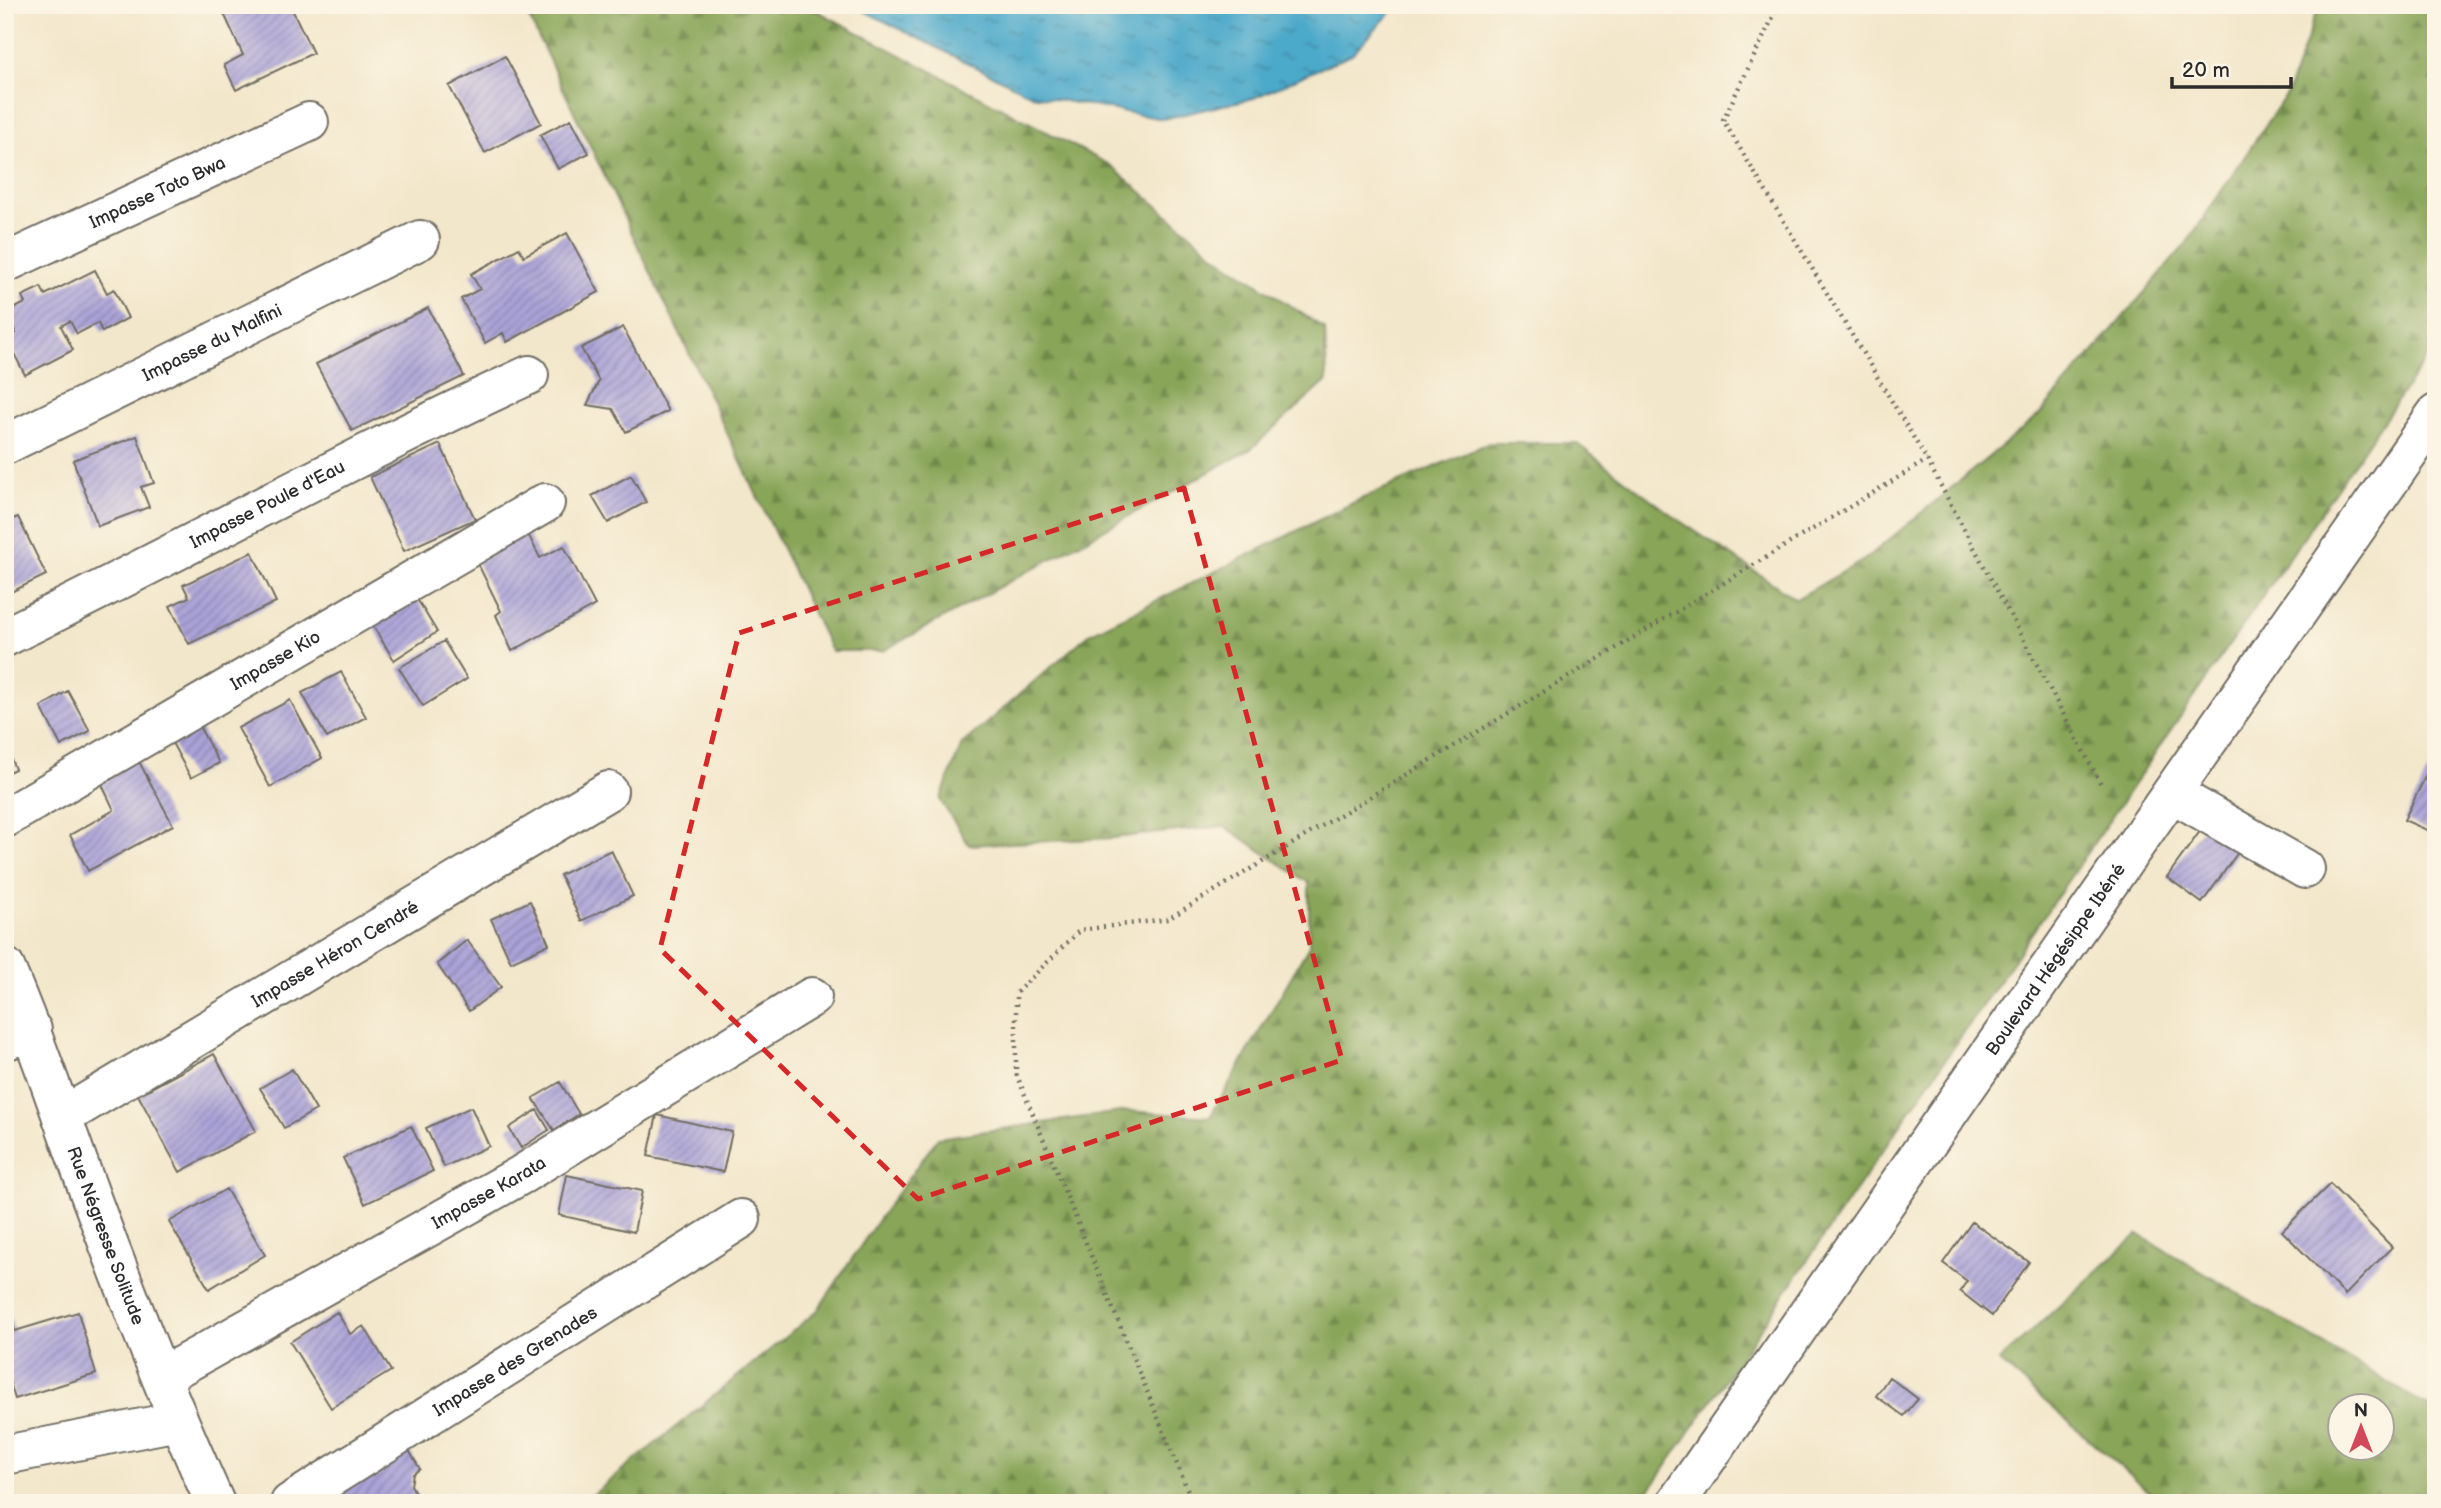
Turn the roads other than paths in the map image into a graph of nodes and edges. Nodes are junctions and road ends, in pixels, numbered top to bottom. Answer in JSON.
{"nodes":[{"id":1,"x":309,"y":122,"type":"dead end"},
{"id":2,"x":420,"y":240,"type":"dead end"},
{"id":3,"x":5,"y":263,"type":"edge"},
{"id":4,"x":530,"y":375,"type":"dead end"},
{"id":5,"x":2436,"y":414,"type":"edge"},
{"id":6,"x":5,"y":444,"type":"edge"},
{"id":7,"x":545,"y":503,"type":"dead end"},
{"id":8,"x":5,"y":637,"type":"edge"},
{"id":9,"x":608,"y":791,"type":"dead end"},
{"id":10,"x":2172,"y":793,"type":"junction"},
{"id":11,"x":5,"y":818,"type":"edge"},
{"id":12,"x":2305,"y":869,"type":"dead end"},
{"id":13,"x":5,"y":967,"type":"edge"},
{"id":14,"x":812,"y":997,"type":"dead end"},
{"id":15,"x":19,"y":1036,"type":"edge"},
{"id":16,"x":62,"y":1117,"type":"junction"},
{"id":17,"x":741,"y":1219,"type":"dead end"},
{"id":18,"x":161,"y":1377,"type":"junction"},
{"id":19,"x":178,"y":1421,"type":"junction"},
{"id":20,"x":5,"y":1455,"type":"edge"},
{"id":21,"x":215,"y":1503,"type":"edge"},
{"id":22,"x":290,"y":1503,"type":"edge"},
{"id":23,"x":1675,"y":1503,"type":"edge"}],
"edges":[{"from":1,"to":3,"type":"street","name":"Impasse Toto Bwa"},
{"from":2,"to":6,"type":"street","name":"Impasse du Malfini"},
{"from":4,"to":8,"type":"street","name":"Impasse Poule d'Eau"},
{"from":5,"to":10,"type":"street","name":"Boulevard Hégésippe Ibéné"},
{"from":7,"to":11,"type":"street","name":"Impasse Kio"},
{"from":9,"to":16,"type":"street","name":"Impasse Héron Cendré"},
{"from":10,"to":12,"type":"street"},
{"from":10,"to":23,"type":"street","name":"Boulevard Hégésippe Ibéné"},
{"from":13,"to":15,"type":"street","name":"Rue Négresse Solitude"},
{"from":14,"to":18,"type":"street","name":"Impasse Karata"},
{"from":15,"to":16,"type":"street","name":"Rue Négresse Solitude"},
{"from":16,"to":18,"type":"street","name":"Rue Négresse Solitude"},
{"from":17,"to":22,"type":"street","name":"Impasse des Grenades"},
{"from":18,"to":19,"type":"street","name":"Rue Négresse Solitude"},
{"from":19,"to":20,"type":"street"},
{"from":19,"to":21,"type":"street","name":"Rue Négresse Solitude"}]}
